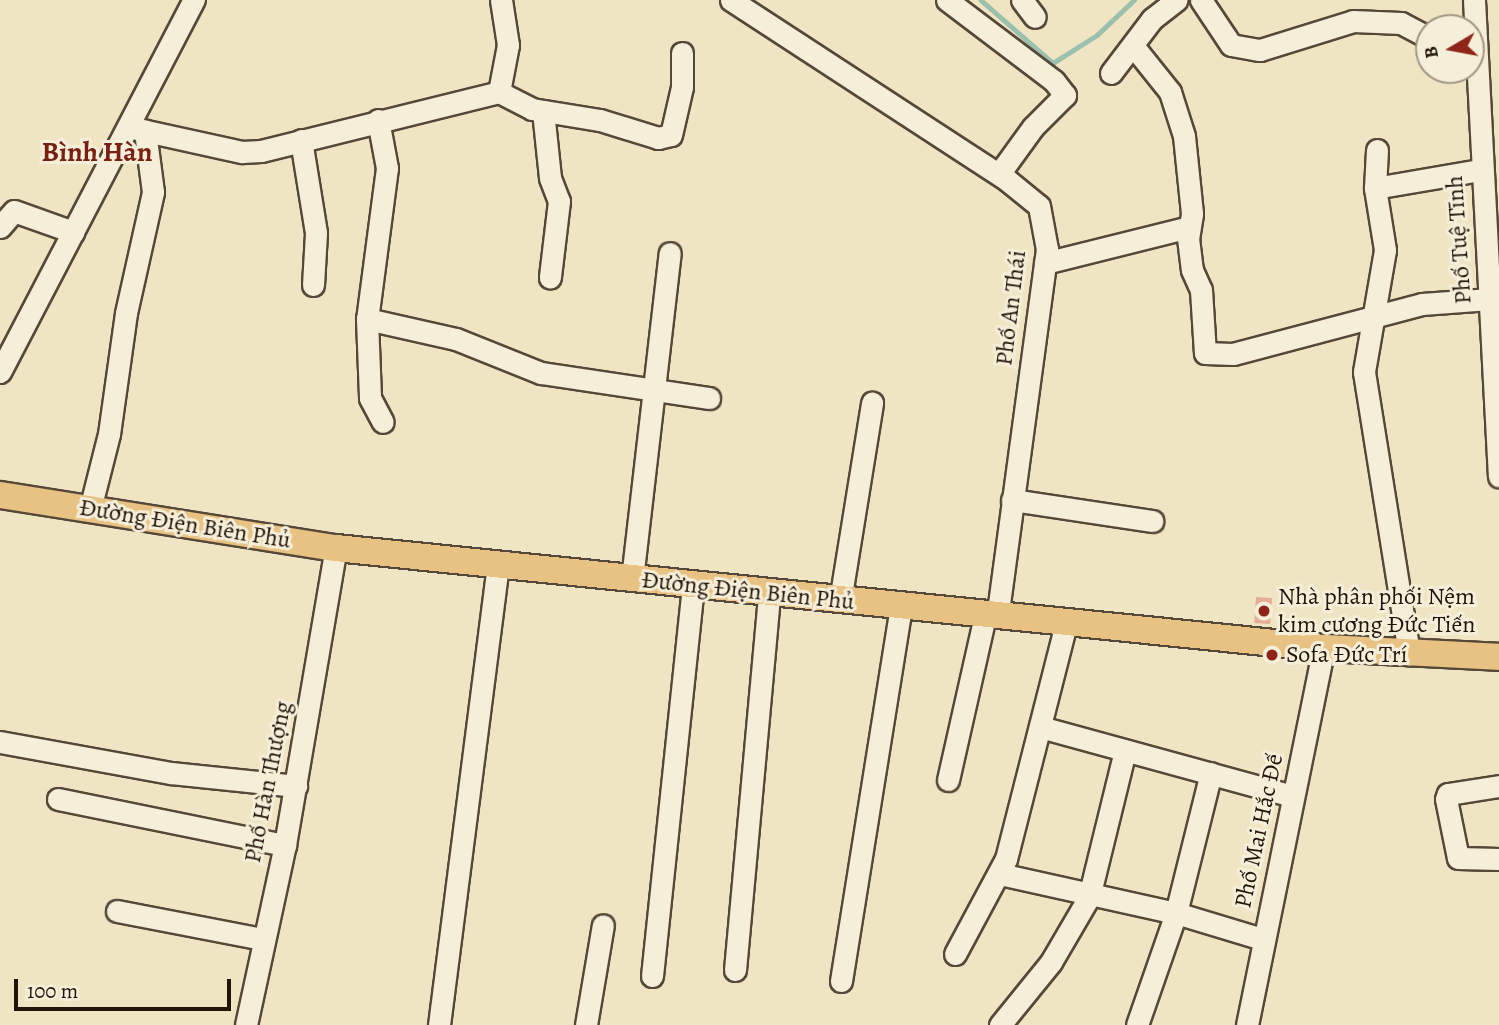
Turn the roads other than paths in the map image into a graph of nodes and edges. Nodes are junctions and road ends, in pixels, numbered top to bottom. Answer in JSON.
{"nodes":[{"id":1,"x":194,"y":0,"type":"edge"},
{"id":2,"x":501,"y":0,"type":"edge"},
{"id":3,"x":731,"y":0,"type":"edge"},
{"id":4,"x":947,"y":0,"type":"edge"},
{"id":5,"x":1176,"y":0,"type":"edge"},
{"id":6,"x":1201,"y":0,"type":"edge"},
{"id":7,"x":1415,"y":30,"type":"edge"},
{"id":8,"x":1134,"y":47,"type":"junction"},
{"id":9,"x":682,"y":53,"type":"dead end"},
{"id":10,"x":1111,"y":74,"type":"dead end"},
{"id":11,"x":1474,"y":84,"type":"edge"},
{"id":12,"x":499,"y":92,"type":"junction"},
{"id":13,"x":543,"y":111,"type":"junction"},
{"id":14,"x":378,"y":120,"type":"junction"},
{"id":15,"x":136,"y":129,"type":"junction"},
{"id":16,"x":301,"y":140,"type":"junction"},
{"id":17,"x":1377,"y":150,"type":"dead end"},
{"id":18,"x":1480,"y":170,"type":"junction"},
{"id":19,"x":999,"y":174,"type":"junction"},
{"id":20,"x":1375,"y":188,"type":"junction"},
{"id":21,"x":0,"y":227,"type":"edge"},
{"id":22,"x":1189,"y":227,"type":"junction"},
{"id":23,"x":73,"y":232,"type":"junction"},
{"id":24,"x":670,"y":253,"type":"dead end"},
{"id":25,"x":1045,"y":263,"type":"junction"},
{"id":26,"x":550,"y":277,"type":"dead end"},
{"id":27,"x":313,"y":285,"type":"dead end"},
{"id":28,"x":1490,"y":299,"type":"junction"},
{"id":29,"x":1370,"y":318,"type":"junction"},
{"id":30,"x":367,"y":319,"type":"junction"},
{"id":31,"x":0,"y":372,"type":"edge"},
{"id":32,"x":656,"y":391,"type":"junction"},
{"id":33,"x":709,"y":398,"type":"dead end"},
{"id":34,"x":872,"y":403,"type":"dead end"},
{"id":35,"x":383,"y":422,"type":"dead end"},
{"id":36,"x":1499,"y":476,"type":"edge"},
{"id":37,"x":0,"y":495,"type":"edge"},
{"id":38,"x":1013,"y":500,"type":"junction"},
{"id":39,"x":90,"y":509,"type":"junction"},
{"id":40,"x":1152,"y":522,"type":"dead end"},
{"id":41,"x":336,"y":548,"type":"junction"},
{"id":42,"x":498,"y":563,"type":"junction"},
{"id":43,"x":632,"y":579,"type":"junction"},
{"id":44,"x":693,"y":586,"type":"junction"},
{"id":45,"x":769,"y":594,"type":"junction"},
{"id":46,"x":840,"y":601,"type":"junction"},
{"id":47,"x":901,"y":607,"type":"junction"},
{"id":48,"x":991,"y":616,"type":"junction"},
{"id":49,"x":1066,"y":624,"type":"junction"},
{"id":50,"x":1324,"y":648,"type":"junction"},
{"id":51,"x":1409,"y":654,"type":"junction"},
{"id":52,"x":1499,"y":657,"type":"edge"},
{"id":53,"x":1040,"y":727,"type":"junction"},
{"id":54,"x":0,"y":742,"type":"edge"},
{"id":55,"x":1125,"y":750,"type":"junction"},
{"id":56,"x":1211,"y":773,"type":"junction"},
{"id":57,"x":948,"y":780,"type":"dead end"},
{"id":58,"x":296,"y":786,"type":"junction"},
{"id":59,"x":1499,"y":786,"type":"edge"},
{"id":60,"x":1293,"y":796,"type":"junction"},
{"id":61,"x":58,"y":799,"type":"dead end"},
{"id":62,"x":285,"y":845,"type":"junction"},
{"id":63,"x":1499,"y":859,"type":"edge"},
{"id":64,"x":1000,"y":874,"type":"junction"},
{"id":65,"x":1089,"y":897,"type":"junction"},
{"id":66,"x":117,"y":911,"type":"dead end"},
{"id":67,"x":1177,"y":913,"type":"junction"},
{"id":68,"x":603,"y":925,"type":"dead end"},
{"id":69,"x":262,"y":939,"type":"junction"},
{"id":70,"x":1262,"y":939,"type":"junction"},
{"id":71,"x":956,"y":954,"type":"dead end"},
{"id":72,"x":736,"y":970,"type":"dead end"},
{"id":73,"x":652,"y":976,"type":"dead end"},
{"id":74,"x":841,"y":981,"type":"dead end"},
{"id":75,"x":246,"y":1025,"type":"edge"},
{"id":76,"x":439,"y":1025,"type":"edge"},
{"id":77,"x":586,"y":1025,"type":"edge"},
{"id":78,"x":1000,"y":1025,"type":"edge"},
{"id":79,"x":1137,"y":1025,"type":"edge"},
{"id":80,"x":1247,"y":1025,"type":"edge"}],
"edges":[{"from":1,"to":15,"type":"street"},
{"from":2,"to":12,"type":"street"},
{"from":3,"to":19,"type":"street","name":"Phố An Thái"},
{"from":4,"to":19,"type":"street"},
{"from":5,"to":8,"type":"street"},
{"from":6,"to":7,"type":"street"},
{"from":8,"to":10,"type":"street"},
{"from":8,"to":22,"type":"street"},
{"from":9,"to":13,"type":"street"},
{"from":11,"to":18,"type":"street","name":"Phố Tuệ Tĩnh"},
{"from":12,"to":13,"type":"street"},
{"from":12,"to":14,"type":"street"},
{"from":13,"to":26,"type":"street"},
{"from":14,"to":16,"type":"street"},
{"from":14,"to":30,"type":"street"},
{"from":15,"to":16,"type":"street"},
{"from":15,"to":23,"type":"street"},
{"from":15,"to":39,"type":"street"},
{"from":16,"to":27,"type":"street"},
{"from":17,"to":20,"type":"street"},
{"from":18,"to":20,"type":"street"},
{"from":18,"to":28,"type":"street","name":"Phố Tuệ Tĩnh"},
{"from":19,"to":25,"type":"street","name":"Phố An Thái"},
{"from":20,"to":29,"type":"street"},
{"from":21,"to":23,"type":"street"},
{"from":22,"to":25,"type":"street"},
{"from":22,"to":29,"type":"street"},
{"from":23,"to":31,"type":"street"},
{"from":24,"to":32,"type":"street"},
{"from":25,"to":38,"type":"street","name":"Phố An Thái"},
{"from":28,"to":29,"type":"street"},
{"from":28,"to":36,"type":"street","name":"Phố Tuệ Tĩnh"},
{"from":29,"to":51,"type":"street"},
{"from":30,"to":32,"type":"street"},
{"from":30,"to":35,"type":"street"},
{"from":32,"to":33,"type":"street"},
{"from":32,"to":43,"type":"street"},
{"from":34,"to":46,"type":"street"},
{"from":37,"to":39,"type":"main road","name":"Đường Điện Biên Phủ"},
{"from":38,"to":40,"type":"street"},
{"from":38,"to":48,"type":"street","name":"Phố An Thái"},
{"from":39,"to":41,"type":"main road","name":"Đường Điện Biên Phủ"},
{"from":41,"to":42,"type":"main road","name":"Đường Điện Biên Phủ"},
{"from":41,"to":58,"type":"street","name":"Phố Hàn Thượng"},
{"from":42,"to":43,"type":"main road","name":"Đường Điện Biên Phủ"},
{"from":42,"to":76,"type":"street"},
{"from":43,"to":44,"type":"main road","name":"Đường Điện Biên Phủ"},
{"from":44,"to":45,"type":"main road","name":"Đường Điện Biên Phủ"},
{"from":44,"to":73,"type":"street"},
{"from":45,"to":46,"type":"main road","name":"Đường Điện Biên Phủ"},
{"from":45,"to":72,"type":"street"},
{"from":46,"to":47,"type":"main road","name":"Đường Điện Biên Phủ"},
{"from":47,"to":48,"type":"main road","name":"Đường Điện Biên Phủ"},
{"from":47,"to":74,"type":"street"},
{"from":48,"to":49,"type":"main road","name":"Đường Điện Biên Phủ"},
{"from":48,"to":57,"type":"street","name":"Phố An Thái"},
{"from":49,"to":50,"type":"main road","name":"Đường Điện Biên Phủ"},
{"from":49,"to":53,"type":"street"},
{"from":50,"to":51,"type":"main road","name":"Đường Điện Biên Phủ"},
{"from":50,"to":60,"type":"street","name":"Phố Mai Hắc Đế"},
{"from":51,"to":52,"type":"main road","name":"Đường Điện Biên Phủ"},
{"from":53,"to":55,"type":"street"},
{"from":53,"to":64,"type":"street"},
{"from":54,"to":58,"type":"street"},
{"from":55,"to":56,"type":"street"},
{"from":55,"to":65,"type":"street"},
{"from":56,"to":60,"type":"street"},
{"from":56,"to":67,"type":"street"},
{"from":58,"to":62,"type":"street","name":"Phố Hàn Thượng"},
{"from":59,"to":63,"type":"street"},
{"from":60,"to":70,"type":"street","name":"Phố Mai Hắc Đế"},
{"from":61,"to":62,"type":"street"},
{"from":62,"to":69,"type":"street","name":"Phố Hàn Thượng"},
{"from":64,"to":65,"type":"street"},
{"from":64,"to":71,"type":"street"},
{"from":65,"to":67,"type":"street"},
{"from":65,"to":78,"type":"street"},
{"from":66,"to":69,"type":"street"},
{"from":67,"to":70,"type":"street"},
{"from":67,"to":79,"type":"street"},
{"from":68,"to":77,"type":"street"},
{"from":69,"to":75,"type":"street","name":"Phố Hàn Thượng"},
{"from":70,"to":80,"type":"street","name":"Phố Mai Hắc Đế"}]}
